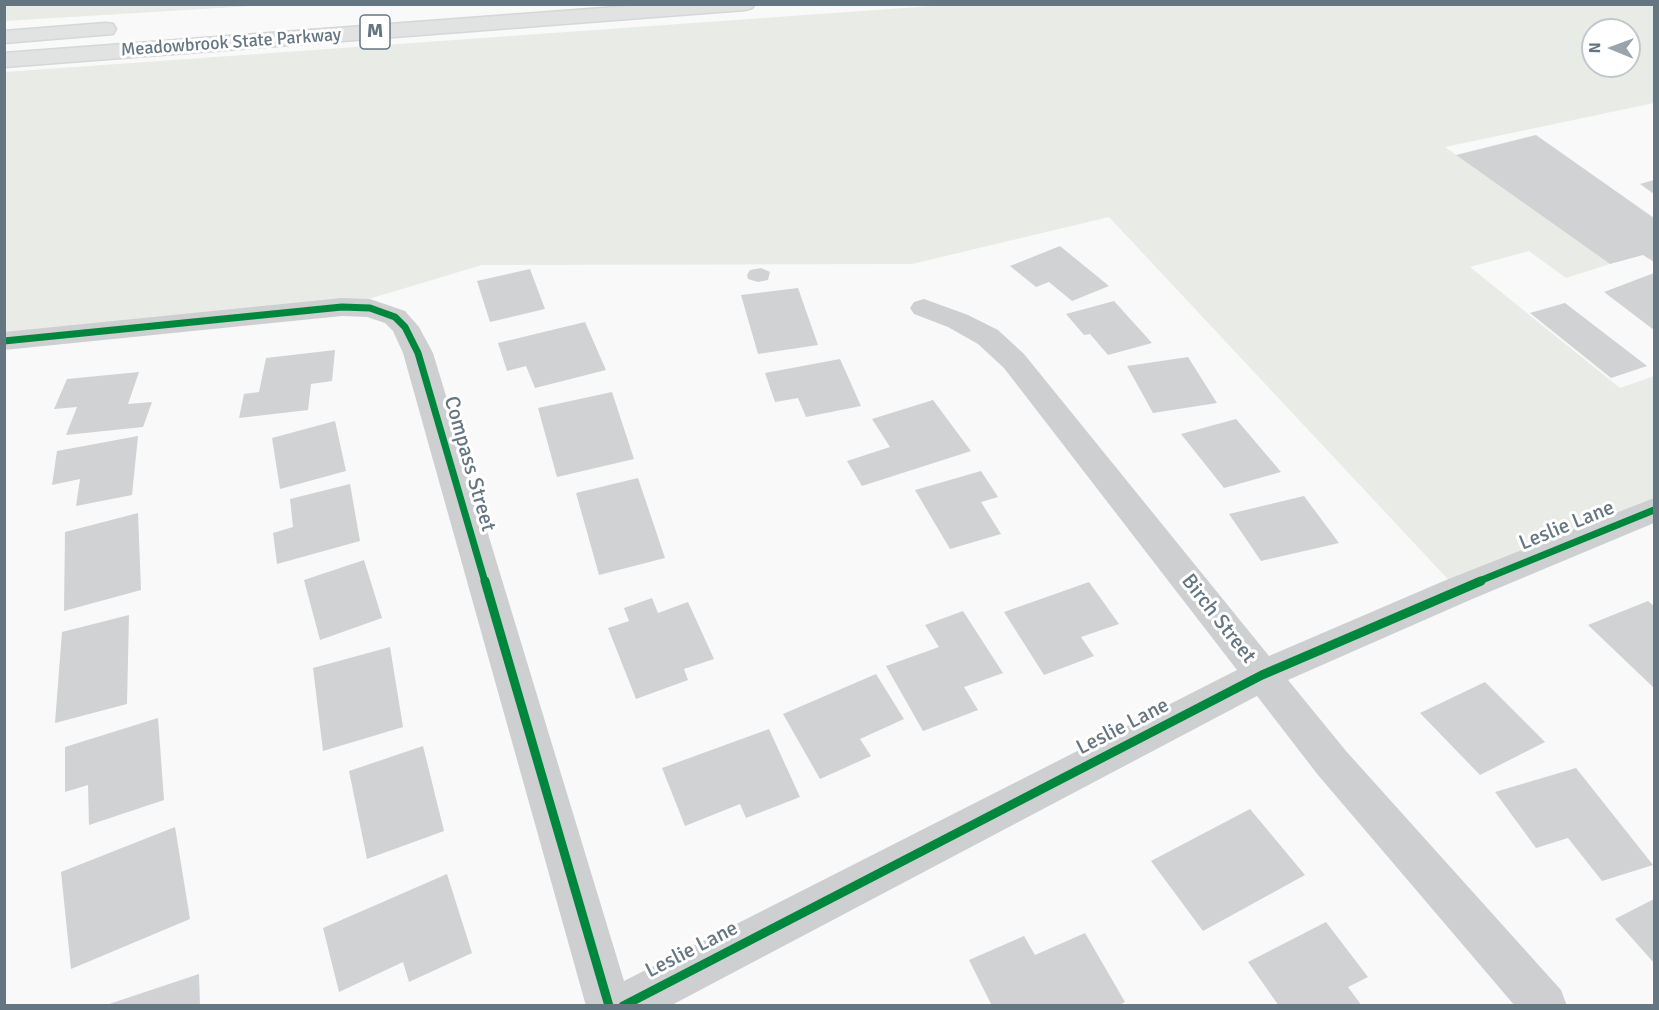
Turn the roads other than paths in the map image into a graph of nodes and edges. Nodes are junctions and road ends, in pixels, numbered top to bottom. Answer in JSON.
{"nodes":[{"id":1,"x":745,"y":4,"type":"edge"},
{"id":2,"x":124,"y":28,"type":"dead end"},
{"id":3,"x":4,"y":37,"type":"edge"},
{"id":4,"x":4,"y":60,"type":"edge"},
{"id":5,"x":924,"y":308,"type":"dead end"},
{"id":6,"x":4,"y":341,"type":"edge"},
{"id":7,"x":1652,"y":513,"type":"edge"},
{"id":8,"x":1262,"y":675,"type":"junction"},
{"id":9,"x":609,"y":1005,"type":"edge"},
{"id":10,"x":623,"y":1005,"type":"edge"},
{"id":11,"x":1545,"y":1005,"type":"edge"}],
"edges":[{"from":1,"to":4,"type":"highway","name":"Meadowbrook State Parkway","number":"M"},
{"from":2,"to":3,"type":"highway","name":"Meadowbrook State Parkway"},
{"from":5,"to":8,"type":"street","name":"Birch Street"},
{"from":6,"to":9,"type":"street","name":"Compass Street"},
{"from":7,"to":8,"type":"street","name":"Leslie Lane"},
{"from":8,"to":10,"type":"street","name":"Leslie Lane"},
{"from":8,"to":11,"type":"street","name":"Birch Street"}]}
